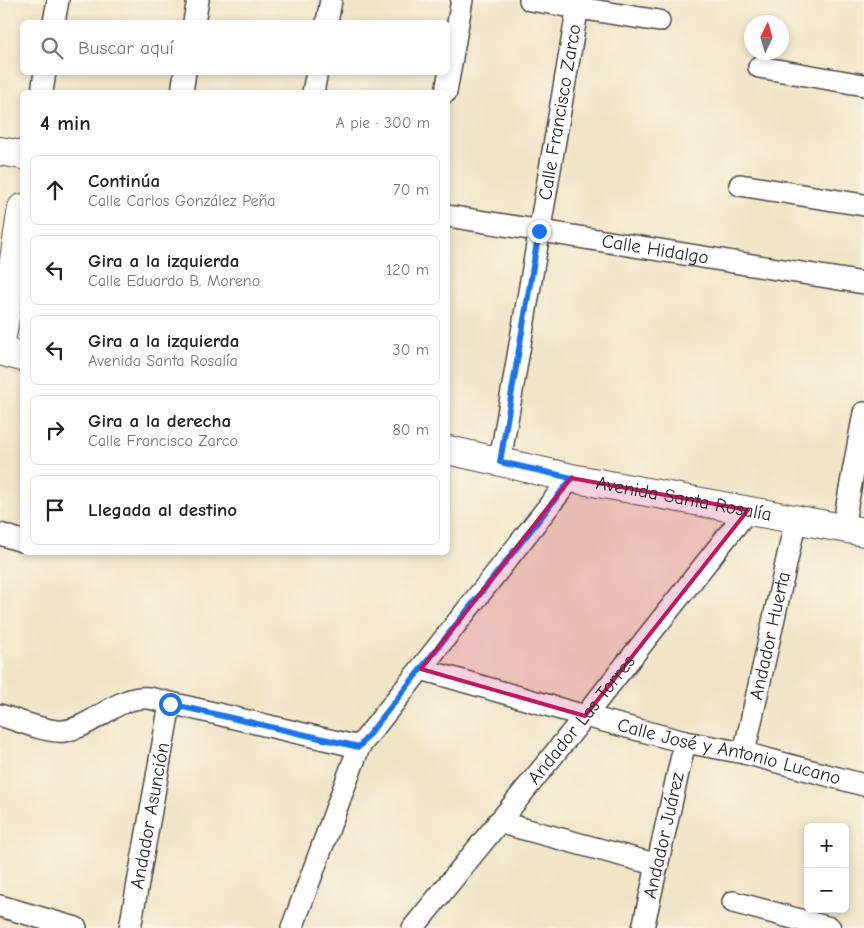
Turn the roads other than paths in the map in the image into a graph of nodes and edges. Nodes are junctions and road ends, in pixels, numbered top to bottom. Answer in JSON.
{"nodes":[{"id":1,"x":58,"y":0,"type":"edge"},
{"id":2,"x":198,"y":0,"type":"edge"},
{"id":3,"x":331,"y":0,"type":"edge"},
{"id":4,"x":462,"y":0,"type":"edge"},
{"id":5,"x":530,"y":0,"type":"edge"},
{"id":6,"x":578,"y":4,"type":"edge"},
{"id":7,"x":54,"y":20,"type":"edge"},
{"id":8,"x":194,"y":20,"type":"edge"},
{"id":9,"x":327,"y":20,"type":"edge"},
{"id":10,"x":659,"y":21,"type":"dead end"},
{"id":11,"x":759,"y":67,"type":"dead end"},
{"id":12,"x":450,"y":69,"type":"edge"},
{"id":13,"x":45,"y":75,"type":"edge"},
{"id":14,"x":185,"y":75,"type":"edge"},
{"id":15,"x":316,"y":75,"type":"edge"},
{"id":16,"x":449,"y":75,"type":"edge"},
{"id":17,"x":864,"y":86,"type":"edge"},
{"id":18,"x":42,"y":90,"type":"edge"},
{"id":19,"x":182,"y":90,"type":"edge"},
{"id":20,"x":313,"y":90,"type":"edge"},
{"id":21,"x":446,"y":90,"type":"edge"},
{"id":22,"x":0,"y":152,"type":"edge"},
{"id":23,"x":20,"y":155,"type":"edge"},
{"id":24,"x":740,"y":185,"type":"dead end"},
{"id":25,"x":864,"y":205,"type":"edge"},
{"id":26,"x":450,"y":216,"type":"edge"},
{"id":27,"x":20,"y":221,"type":"edge"},
{"id":28,"x":539,"y":231,"type":"junction"},
{"id":29,"x":864,"y":283,"type":"edge"},
{"id":30,"x":0,"y":351,"type":"edge"},
{"id":31,"x":20,"y":356,"type":"edge"},
{"id":32,"x":864,"y":412,"type":"edge"},
{"id":33,"x":450,"y":450,"type":"edge"},
{"id":34,"x":500,"y":462,"type":"junction"},
{"id":35,"x":572,"y":478,"type":"junction"},
{"id":36,"x":748,"y":510,"type":"junction"},
{"id":37,"x":796,"y":519,"type":"junction"},
{"id":38,"x":854,"y":530,"type":"edge"},
{"id":39,"x":0,"y":534,"type":"edge"},
{"id":40,"x":20,"y":540,"type":"edge"},
{"id":41,"x":421,"y":669,"type":"junction"},
{"id":42,"x":170,"y":704,"type":"junction"},
{"id":43,"x":0,"y":715,"type":"edge"},
{"id":44,"x":585,"y":716,"type":"junction"},
{"id":45,"x":685,"y":742,"type":"junction"},
{"id":46,"x":359,"y":747,"type":"junction"},
{"id":47,"x":744,"y":752,"type":"junction"},
{"id":48,"x":864,"y":785,"type":"edge"},
{"id":49,"x":498,"y":822,"type":"junction"},
{"id":50,"x":658,"y":865,"type":"junction"},
{"id":51,"x":733,"y":902,"type":"dead end"},
{"id":52,"x":0,"y":906,"type":"edge"},
{"id":53,"x":54,"y":925,"type":"edge"},
{"id":54,"x":76,"y":928,"type":"edge"},
{"id":55,"x":130,"y":928,"type":"edge"},
{"id":56,"x":292,"y":928,"type":"edge"},
{"id":57,"x":413,"y":928,"type":"edge"},
{"id":58,"x":643,"y":928,"type":"edge"},
{"id":59,"x":830,"y":928,"type":"edge"}],
"edges":[{"from":1,"to":7,"type":"street"},
{"from":2,"to":8,"type":"street"},
{"from":3,"to":9,"type":"street"},
{"from":4,"to":12,"type":"street"},
{"from":5,"to":6,"type":"street"},
{"from":6,"to":10,"type":"street"},
{"from":6,"to":28,"type":"street","name":"Calle Francisco Zarco"},
{"from":11,"to":17,"type":"street"},
{"from":13,"to":18,"type":"street"},
{"from":14,"to":19,"type":"street"},
{"from":15,"to":20,"type":"street"},
{"from":16,"to":21,"type":"street"},
{"from":22,"to":23,"type":"street"},
{"from":24,"to":25,"type":"street"},
{"from":26,"to":28,"type":"street","name":"Calle Hidalgo"},
{"from":27,"to":30,"type":"street"},
{"from":28,"to":29,"type":"street","name":"Calle Hidalgo"},
{"from":28,"to":34,"type":"street","name":"Calle Francisco Zarco"},
{"from":30,"to":31,"type":"street"},
{"from":32,"to":38,"type":"street"},
{"from":33,"to":34,"type":"street","name":"Avenida Santa Rosalía"},
{"from":34,"to":35,"type":"street","name":"Avenida Santa Rosalía"},
{"from":35,"to":36,"type":"street","name":"Avenida Santa Rosalía"},
{"from":35,"to":41,"type":"street"},
{"from":36,"to":37,"type":"street","name":"Avenida Santa Rosalía"},
{"from":36,"to":44,"type":"street","name":"Andador Las Torres"},
{"from":37,"to":38,"type":"street","name":"Avenida Santa Rosalía"},
{"from":37,"to":47,"type":"street","name":"Andador Huerta"},
{"from":39,"to":40,"type":"street"},
{"from":41,"to":44,"type":"street","name":"Calle José y Antonio Lucano"},
{"from":41,"to":46,"type":"street"},
{"from":42,"to":43,"type":"street"},
{"from":42,"to":46,"type":"street"},
{"from":42,"to":55,"type":"street","name":"Andador Asunción"},
{"from":44,"to":45,"type":"street","name":"Calle José y Antonio Lucano"},
{"from":44,"to":49,"type":"street","name":"Andador Las Torres"},
{"from":45,"to":47,"type":"street","name":"Calle José y Antonio Lucano"},
{"from":45,"to":50,"type":"street","name":"Andador Juárez"},
{"from":46,"to":56,"type":"street"},
{"from":47,"to":48,"type":"street","name":"Calle José y Antonio Lucano"},
{"from":49,"to":50,"type":"street"},
{"from":49,"to":57,"type":"street","name":"Andador Las Torres"},
{"from":50,"to":58,"type":"street","name":"Andador Juárez"},
{"from":51,"to":59,"type":"street"},
{"from":52,"to":53,"type":"street"},
{"from":53,"to":54,"type":"street"}]}
